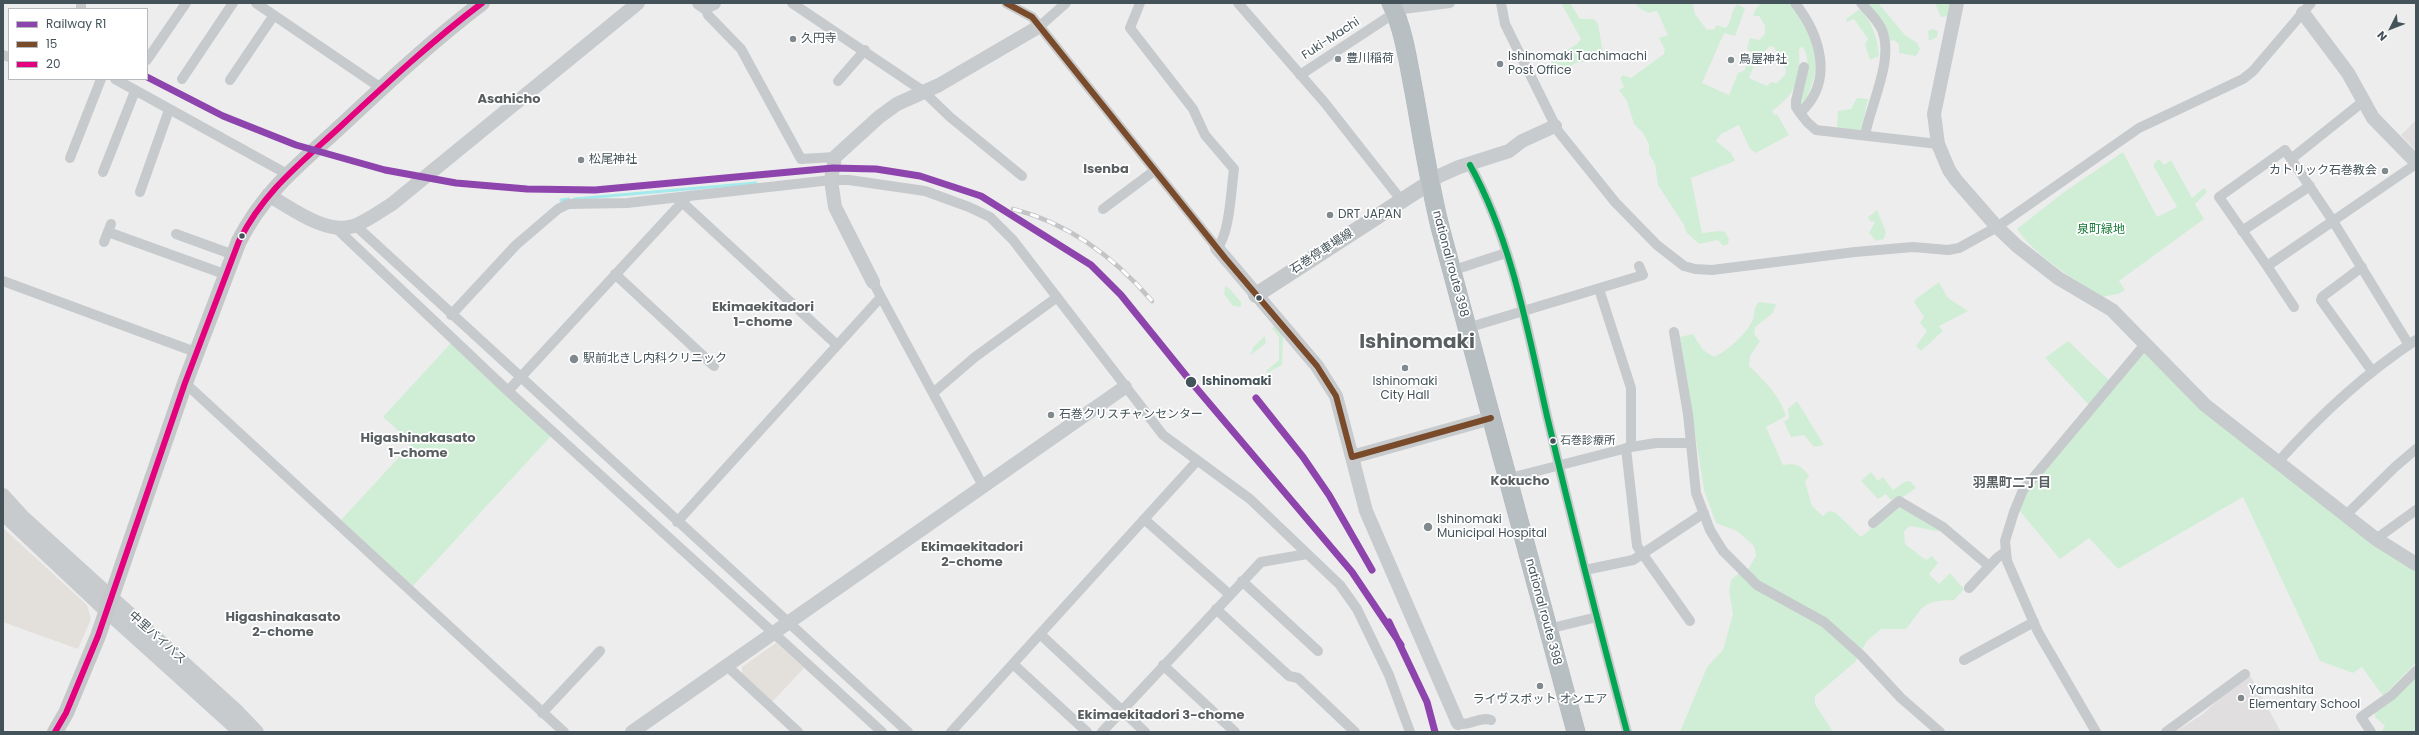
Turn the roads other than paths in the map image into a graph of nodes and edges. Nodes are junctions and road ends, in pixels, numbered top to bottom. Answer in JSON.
{"nodes":[{"id":1,"x":186,"y":3,"type":"edge"},
{"id":2,"x":233,"y":3,"type":"edge"},
{"id":3,"x":256,"y":3,"type":"edge"},
{"id":4,"x":482,"y":3,"type":"edge"},
{"id":5,"x":638,"y":3,"type":"edge"},
{"id":6,"x":792,"y":3,"type":"edge"},
{"id":7,"x":1006,"y":3,"type":"edge"},
{"id":8,"x":1066,"y":3,"type":"edge"},
{"id":9,"x":1140,"y":3,"type":"edge"},
{"id":10,"x":1238,"y":3,"type":"edge"},
{"id":11,"x":1450,"y":3,"type":"edge"},
{"id":12,"x":1500,"y":3,"type":"edge"},
{"id":13,"x":1795,"y":3,"type":"edge"},
{"id":14,"x":1861,"y":3,"type":"edge"},
{"id":15,"x":1957,"y":3,"type":"edge"},
{"id":16,"x":706,"y":4,"type":"edge"},
{"id":17,"x":1394,"y":8,"type":"edge"},
{"id":18,"x":2307,"y":8,"type":"edge"},
{"id":19,"x":274,"y":15,"type":"junction"},
{"id":20,"x":1040,"y":26,"type":"junction"},
{"id":21,"x":865,"y":50,"type":"junction"},
{"id":22,"x":148,"y":59,"type":"edge"},
{"id":23,"x":1804,"y":67,"type":"dead end"},
{"id":24,"x":1300,"y":74,"type":"junction"},
{"id":25,"x":182,"y":79,"type":"dead end"},
{"id":26,"x":101,"y":80,"type":"edge"},
{"id":27,"x":117,"y":80,"type":"edge"},
{"id":28,"x":230,"y":80,"type":"dead end"},
{"id":29,"x":838,"y":81,"type":"dead end"},
{"id":30,"x":381,"y":88,"type":"junction"},
{"id":31,"x":135,"y":91,"type":"junction"},
{"id":32,"x":923,"y":91,"type":"junction"},
{"id":33,"x":2365,"y":100,"type":"junction"},
{"id":34,"x":169,"y":110,"type":"junction"},
{"id":35,"x":1800,"y":113,"type":"junction"},
{"id":36,"x":1555,"y":126,"type":"junction"},
{"id":37,"x":1865,"y":135,"type":"junction"},
{"id":38,"x":1938,"y":144,"type":"junction"},
{"id":39,"x":835,"y":157,"type":"junction"},
{"id":40,"x":70,"y":158,"type":"dead end"},
{"id":41,"x":2291,"y":159,"type":"junction"},
{"id":42,"x":2416,"y":163,"type":"edge"},
{"id":43,"x":1470,"y":165,"type":"junction"},
{"id":44,"x":1154,"y":171,"type":"junction"},
{"id":45,"x":103,"y":172,"type":"dead end"},
{"id":46,"x":287,"y":174,"type":"junction"},
{"id":47,"x":1022,"y":176,"type":"dead end"},
{"id":48,"x":831,"y":180,"type":"junction"},
{"id":49,"x":1429,"y":183,"type":"junction"},
{"id":50,"x":2310,"y":186,"type":"junction"},
{"id":51,"x":140,"y":192,"type":"dead end"},
{"id":52,"x":268,"y":196,"type":"junction"},
{"id":53,"x":685,"y":199,"type":"junction"},
{"id":54,"x":1402,"y":201,"type":"junction"},
{"id":55,"x":1103,"y":209,"type":"dead end"},
{"id":56,"x":2333,"y":222,"type":"junction"},
{"id":57,"x":355,"y":225,"type":"junction"},
{"id":58,"x":1997,"y":227,"type":"junction"},
{"id":59,"x":336,"y":228,"type":"junction"},
{"id":60,"x":2242,"y":231,"type":"junction"},
{"id":61,"x":176,"y":234,"type":"dead end"},
{"id":62,"x":104,"y":242,"type":"dead end"},
{"id":63,"x":1217,"y":248,"type":"junction"},
{"id":64,"x":1506,"y":253,"type":"junction"},
{"id":65,"x":234,"y":255,"type":"junction"},
{"id":66,"x":1639,"y":266,"type":"dead end"},
{"id":67,"x":2267,"y":266,"type":"junction"},
{"id":68,"x":2362,"y":267,"type":"junction"},
{"id":69,"x":1451,"y":271,"type":"junction"},
{"id":70,"x":615,"y":274,"type":"junction"},
{"id":71,"x":226,"y":275,"type":"junction"},
{"id":72,"x":3,"y":282,"type":"edge"},
{"id":73,"x":873,"y":282,"type":"joint"},
{"id":74,"x":1599,"y":289,"type":"junction"},
{"id":75,"x":1256,"y":295,"type":"junction"},
{"id":76,"x":881,"y":297,"type":"junction"},
{"id":77,"x":1056,"y":298,"type":"junction"},
{"id":78,"x":2294,"y":307,"type":"dead end"},
{"id":79,"x":1523,"y":312,"type":"junction"},
{"id":80,"x":452,"y":314,"type":"junction"},
{"id":81,"x":1467,"y":328,"type":"junction"},
{"id":82,"x":1674,"y":332,"type":"dead end"},
{"id":83,"x":2413,"y":342,"type":"edge"},
{"id":84,"x":2146,"y":343,"type":"junction"},
{"id":85,"x":837,"y":346,"type":"junction"},
{"id":86,"x":198,"y":352,"type":"junction"},
{"id":87,"x":714,"y":366,"type":"dead end"},
{"id":88,"x":2372,"y":371,"type":"junction"},
{"id":89,"x":520,"y":377,"type":"junction"},
{"id":90,"x":185,"y":383,"type":"junction"},
{"id":91,"x":1125,"y":387,"type":"junction"},
{"id":92,"x":508,"y":391,"type":"junction"},
{"id":93,"x":933,"y":393,"type":"junction"},
{"id":94,"x":1491,"y":418,"type":"junction"},
{"id":95,"x":1691,"y":443,"type":"junction"},
{"id":96,"x":1629,"y":448,"type":"junction"},
{"id":97,"x":2416,"y":449,"type":"edge"},
{"id":98,"x":1352,"y":457,"type":"junction"},
{"id":99,"x":1197,"y":461,"type":"junction"},
{"id":100,"x":2278,"y":462,"type":"junction"},
{"id":101,"x":1559,"y":465,"type":"junction"},
{"id":102,"x":626,"y":474,"type":"junction"},
{"id":103,"x":1506,"y":479,"type":"junction"},
{"id":104,"x":983,"y":486,"type":"junction"},
{"id":105,"x":614,"y":488,"type":"junction"},
{"id":106,"x":3,"y":494,"type":"edge"},
{"id":107,"x":2416,"y":510,"type":"edge"},
{"id":108,"x":1704,"y":513,"type":"junction"},
{"id":109,"x":3,"y":514,"type":"edge"},
{"id":110,"x":2346,"y":515,"type":"junction"},
{"id":111,"x":1144,"y":519,"type":"junction"},
{"id":112,"x":677,"y":522,"type":"junction"},
{"id":113,"x":1873,"y":523,"type":"dead end"},
{"id":114,"x":2376,"y":539,"type":"junction"},
{"id":115,"x":2006,"y":551,"type":"junction"},
{"id":116,"x":1306,"y":554,"type":"junction"},
{"id":117,"x":1642,"y":555,"type":"junction"},
{"id":118,"x":2414,"y":561,"type":"edge"},
{"id":119,"x":1989,"y":566,"type":"junction"},
{"id":120,"x":1585,"y":570,"type":"junction"},
{"id":121,"x":1242,"y":581,"type":"junction"},
{"id":122,"x":1969,"y":588,"type":"dead end"},
{"id":123,"x":1229,"y":594,"type":"junction"},
{"id":124,"x":109,"y":604,"type":"junction"},
{"id":125,"x":1216,"y":609,"type":"junction"},
{"id":126,"x":1597,"y":617,"type":"junction"},
{"id":127,"x":1690,"y":620,"type":"dead end"},
{"id":128,"x":2034,"y":622,"type":"junction"},
{"id":129,"x":788,"y":623,"type":"junction"},
{"id":130,"x":1548,"y":629,"type":"junction"},
{"id":131,"x":773,"y":633,"type":"junction"},
{"id":132,"x":1040,"y":634,"type":"junction"},
{"id":133,"x":600,"y":651,"type":"dead end"},
{"id":134,"x":1318,"y":651,"type":"dead end"},
{"id":135,"x":1964,"y":660,"type":"dead end"},
{"id":136,"x":1013,"y":664,"type":"junction"},
{"id":137,"x":1163,"y":665,"type":"junction"},
{"id":138,"x":727,"y":666,"type":"junction"},
{"id":139,"x":2416,"y":671,"type":"edge"},
{"id":140,"x":2244,"y":674,"type":"dead end"},
{"id":141,"x":1122,"y":710,"type":"junction"},
{"id":142,"x":542,"y":713,"type":"junction"},
{"id":143,"x":1491,"y":720,"type":"dead end"},
{"id":144,"x":1459,"y":728,"type":"edge"},
{"id":145,"x":640,"y":730,"type":"edge"},
{"id":146,"x":55,"y":732,"type":"edge"},
{"id":147,"x":240,"y":732,"type":"edge"},
{"id":148,"x":257,"y":732,"type":"edge"},
{"id":149,"x":564,"y":732,"type":"edge"},
{"id":150,"x":798,"y":732,"type":"edge"},
{"id":151,"x":882,"y":732,"type":"edge"},
{"id":152,"x":908,"y":732,"type":"edge"},
{"id":153,"x":951,"y":732,"type":"edge"},
{"id":154,"x":1087,"y":732,"type":"edge"},
{"id":155,"x":1102,"y":732,"type":"edge"},
{"id":156,"x":1145,"y":732,"type":"edge"},
{"id":157,"x":1235,"y":732,"type":"edge"},
{"id":158,"x":1355,"y":732,"type":"edge"},
{"id":159,"x":1410,"y":732,"type":"edge"},
{"id":160,"x":1576,"y":732,"type":"edge"},
{"id":161,"x":1627,"y":732,"type":"edge"},
{"id":162,"x":1940,"y":732,"type":"edge"},
{"id":163,"x":2096,"y":732,"type":"edge"},
{"id":164,"x":2166,"y":732,"type":"edge"},
{"id":165,"x":2371,"y":732,"type":"edge"}],
"edges":[{"from":1,"to":22,"type":"street"},
{"from":2,"to":25,"type":"street"},
{"from":3,"to":19,"type":"street"},
{"from":4,"to":30,"type":"main road"},
{"from":5,"to":57,"type":"street"},
{"from":6,"to":21,"type":"street"},
{"from":7,"to":20,"type":"street"},
{"from":8,"to":20,"type":"street"},
{"from":9,"to":63,"type":"street"},
{"from":10,"to":24,"type":"street"},
{"from":11,"to":17,"type":"street"},
{"from":12,"to":36,"type":"street"},
{"from":13,"to":35,"type":"street"},
{"from":14,"to":37,"type":"street"},
{"from":15,"to":38,"type":"street"},
{"from":16,"to":39,"type":"street"},
{"from":17,"to":24,"type":"street","name":"Fuki-Machi"},
{"from":17,"to":49,"type":"highway","name":"national route 398"},
{"from":18,"to":33,"type":"street"},
{"from":18,"to":58,"type":"street"},
{"from":19,"to":28,"type":"street"},
{"from":19,"to":30,"type":"street"},
{"from":20,"to":32,"type":"street"},
{"from":20,"to":44,"type":"street"},
{"from":21,"to":29,"type":"street"},
{"from":21,"to":32,"type":"street"},
{"from":23,"to":35,"type":"street"},
{"from":24,"to":54,"type":"street"},
{"from":26,"to":40,"type":"street"},
{"from":27,"to":31,"type":"street"},
{"from":30,"to":46,"type":"main road"},
{"from":31,"to":34,"type":"street"},
{"from":31,"to":45,"type":"street"},
{"from":32,"to":39,"type":"street"},
{"from":32,"to":47,"type":"street"},
{"from":33,"to":41,"type":"street"},
{"from":33,"to":42,"type":"street"},
{"from":34,"to":46,"type":"street"},
{"from":34,"to":51,"type":"street"},
{"from":35,"to":37,"type":"street"},
{"from":36,"to":43,"type":"street"},
{"from":36,"to":58,"type":"street"},
{"from":37,"to":38,"type":"street"},
{"from":38,"to":58,"type":"street"},
{"from":39,"to":48,"type":"street"},
{"from":41,"to":50,"type":"street"},
{"from":41,"to":60,"type":"street"},
{"from":42,"to":56,"type":"street"},
{"from":43,"to":49,"type":"street"},
{"from":43,"to":64,"type":"street"},
{"from":44,"to":55,"type":"street"},
{"from":44,"to":63,"type":"street"},
{"from":46,"to":52,"type":"main road"},
{"from":48,"to":53,"type":"street"},
{"from":48,"to":73,"type":"street"},
{"from":48,"to":77,"type":"street"},
{"from":49,"to":54,"type":"main road","name":"石巻停車場線"},
{"from":49,"to":69,"type":"highway","name":"national route 398"},
{"from":50,"to":56,"type":"street"},
{"from":50,"to":60,"type":"street"},
{"from":52,"to":59,"type":"street"},
{"from":52,"to":65,"type":"main road"},
{"from":53,"to":70,"type":"street"},
{"from":53,"to":80,"type":"street"},
{"from":53,"to":85,"type":"street"},
{"from":54,"to":75,"type":"main road","name":"石巻停車場線"},
{"from":56,"to":67,"type":"street"},
{"from":56,"to":68,"type":"street"},
{"from":57,"to":59,"type":"street"},
{"from":57,"to":80,"type":"street"},
{"from":58,"to":84,"type":"street"},
{"from":59,"to":92,"type":"street"},
{"from":60,"to":67,"type":"street"},
{"from":61,"to":65,"type":"street"},
{"from":62,"to":71,"type":"street"},
{"from":63,"to":75,"type":"street"},
{"from":64,"to":69,"type":"street"},
{"from":64,"to":79,"type":"street"},
{"from":65,"to":71,"type":"main road"},
{"from":66,"to":74,"type":"street"},
{"from":67,"to":78,"type":"street"},
{"from":68,"to":83,"type":"street"},
{"from":68,"to":88,"type":"street"},
{"from":69,"to":81,"type":"highway","name":"national route 398"},
{"from":70,"to":87,"type":"street"},
{"from":70,"to":89,"type":"street"},
{"from":71,"to":86,"type":"main road"},
{"from":72,"to":86,"type":"street"},
{"from":73,"to":76,"type":"street"},
{"from":74,"to":79,"type":"street"},
{"from":74,"to":96,"type":"street"},
{"from":75,"to":98,"type":"street"},
{"from":76,"to":85,"type":"street"},
{"from":76,"to":93,"type":"street"},
{"from":77,"to":91,"type":"street"},
{"from":77,"to":93,"type":"street"},
{"from":79,"to":81,"type":"street"},
{"from":79,"to":101,"type":"street"},
{"from":80,"to":89,"type":"street"},
{"from":81,"to":94,"type":"highway","name":"national route 398"},
{"from":82,"to":95,"type":"street"},
{"from":83,"to":88,"type":"street"},
{"from":84,"to":100,"type":"street"},
{"from":84,"to":115,"type":"street"},
{"from":85,"to":112,"type":"street"},
{"from":86,"to":90,"type":"main road"},
{"from":88,"to":100,"type":"street"},
{"from":89,"to":92,"type":"street"},
{"from":89,"to":102,"type":"street"},
{"from":90,"to":124,"type":"main road"},
{"from":90,"to":142,"type":"street"},
{"from":91,"to":99,"type":"street"},
{"from":91,"to":104,"type":"street"},
{"from":92,"to":105,"type":"street"},
{"from":93,"to":104,"type":"street"},
{"from":94,"to":98,"type":"street"},
{"from":94,"to":103,"type":"highway","name":"national route 398"},
{"from":95,"to":96,"type":"street"},
{"from":95,"to":108,"type":"street"},
{"from":96,"to":101,"type":"street"},
{"from":96,"to":117,"type":"street"},
{"from":97,"to":110,"type":"street"},
{"from":98,"to":144,"type":"street"},
{"from":99,"to":111,"type":"street"},
{"from":99,"to":116,"type":"street"},
{"from":100,"to":110,"type":"street"},
{"from":101,"to":103,"type":"street"},
{"from":101,"to":120,"type":"street"},
{"from":102,"to":105,"type":"street"},
{"from":102,"to":112,"type":"street"},
{"from":103,"to":130,"type":"highway","name":"national route 398"},
{"from":104,"to":129,"type":"street"},
{"from":105,"to":131,"type":"street"},
{"from":106,"to":124,"type":"street","name":"中里バイパス"},
{"from":107,"to":114,"type":"street"},
{"from":108,"to":117,"type":"street"},
{"from":108,"to":162,"type":"street"},
{"from":109,"to":124,"type":"street","name":"中里バイパス"},
{"from":110,"to":114,"type":"street"},
{"from":111,"to":123,"type":"street"},
{"from":111,"to":132,"type":"street"},
{"from":112,"to":129,"type":"street"},
{"from":113,"to":119,"type":"street"},
{"from":114,"to":118,"type":"street"},
{"from":115,"to":119,"type":"street"},
{"from":115,"to":128,"type":"street"},
{"from":116,"to":121,"type":"street"},
{"from":116,"to":159,"type":"street"},
{"from":117,"to":120,"type":"street"},
{"from":117,"to":127,"type":"street"},
{"from":119,"to":122,"type":"street"},
{"from":120,"to":126,"type":"street"},
{"from":121,"to":123,"type":"street"},
{"from":121,"to":134,"type":"street"},
{"from":123,"to":125,"type":"street"},
{"from":124,"to":146,"type":"main road"},
{"from":124,"to":147,"type":"street","name":"中里バイパス"},
{"from":124,"to":148,"type":"street","name":"中里バイパス"},
{"from":125,"to":137,"type":"street"},
{"from":125,"to":158,"type":"street"},
{"from":126,"to":130,"type":"street"},
{"from":126,"to":161,"type":"street"},
{"from":128,"to":135,"type":"street"},
{"from":128,"to":163,"type":"street"},
{"from":129,"to":131,"type":"street"},
{"from":129,"to":152,"type":"street"},
{"from":130,"to":160,"type":"highway","name":"national route 398"},
{"from":131,"to":138,"type":"street"},
{"from":131,"to":151,"type":"street"},
{"from":132,"to":136,"type":"street"},
{"from":132,"to":141,"type":"street"},
{"from":133,"to":142,"type":"street"},
{"from":136,"to":153,"type":"street"},
{"from":136,"to":154,"type":"street"},
{"from":137,"to":141,"type":"street"},
{"from":137,"to":157,"type":"street"},
{"from":138,"to":145,"type":"street"},
{"from":138,"to":150,"type":"street"},
{"from":139,"to":165,"type":"street"},
{"from":140,"to":164,"type":"street"},
{"from":141,"to":155,"type":"street"},
{"from":141,"to":156,"type":"street"},
{"from":142,"to":149,"type":"street"},
{"from":143,"to":144,"type":"street"}]}
